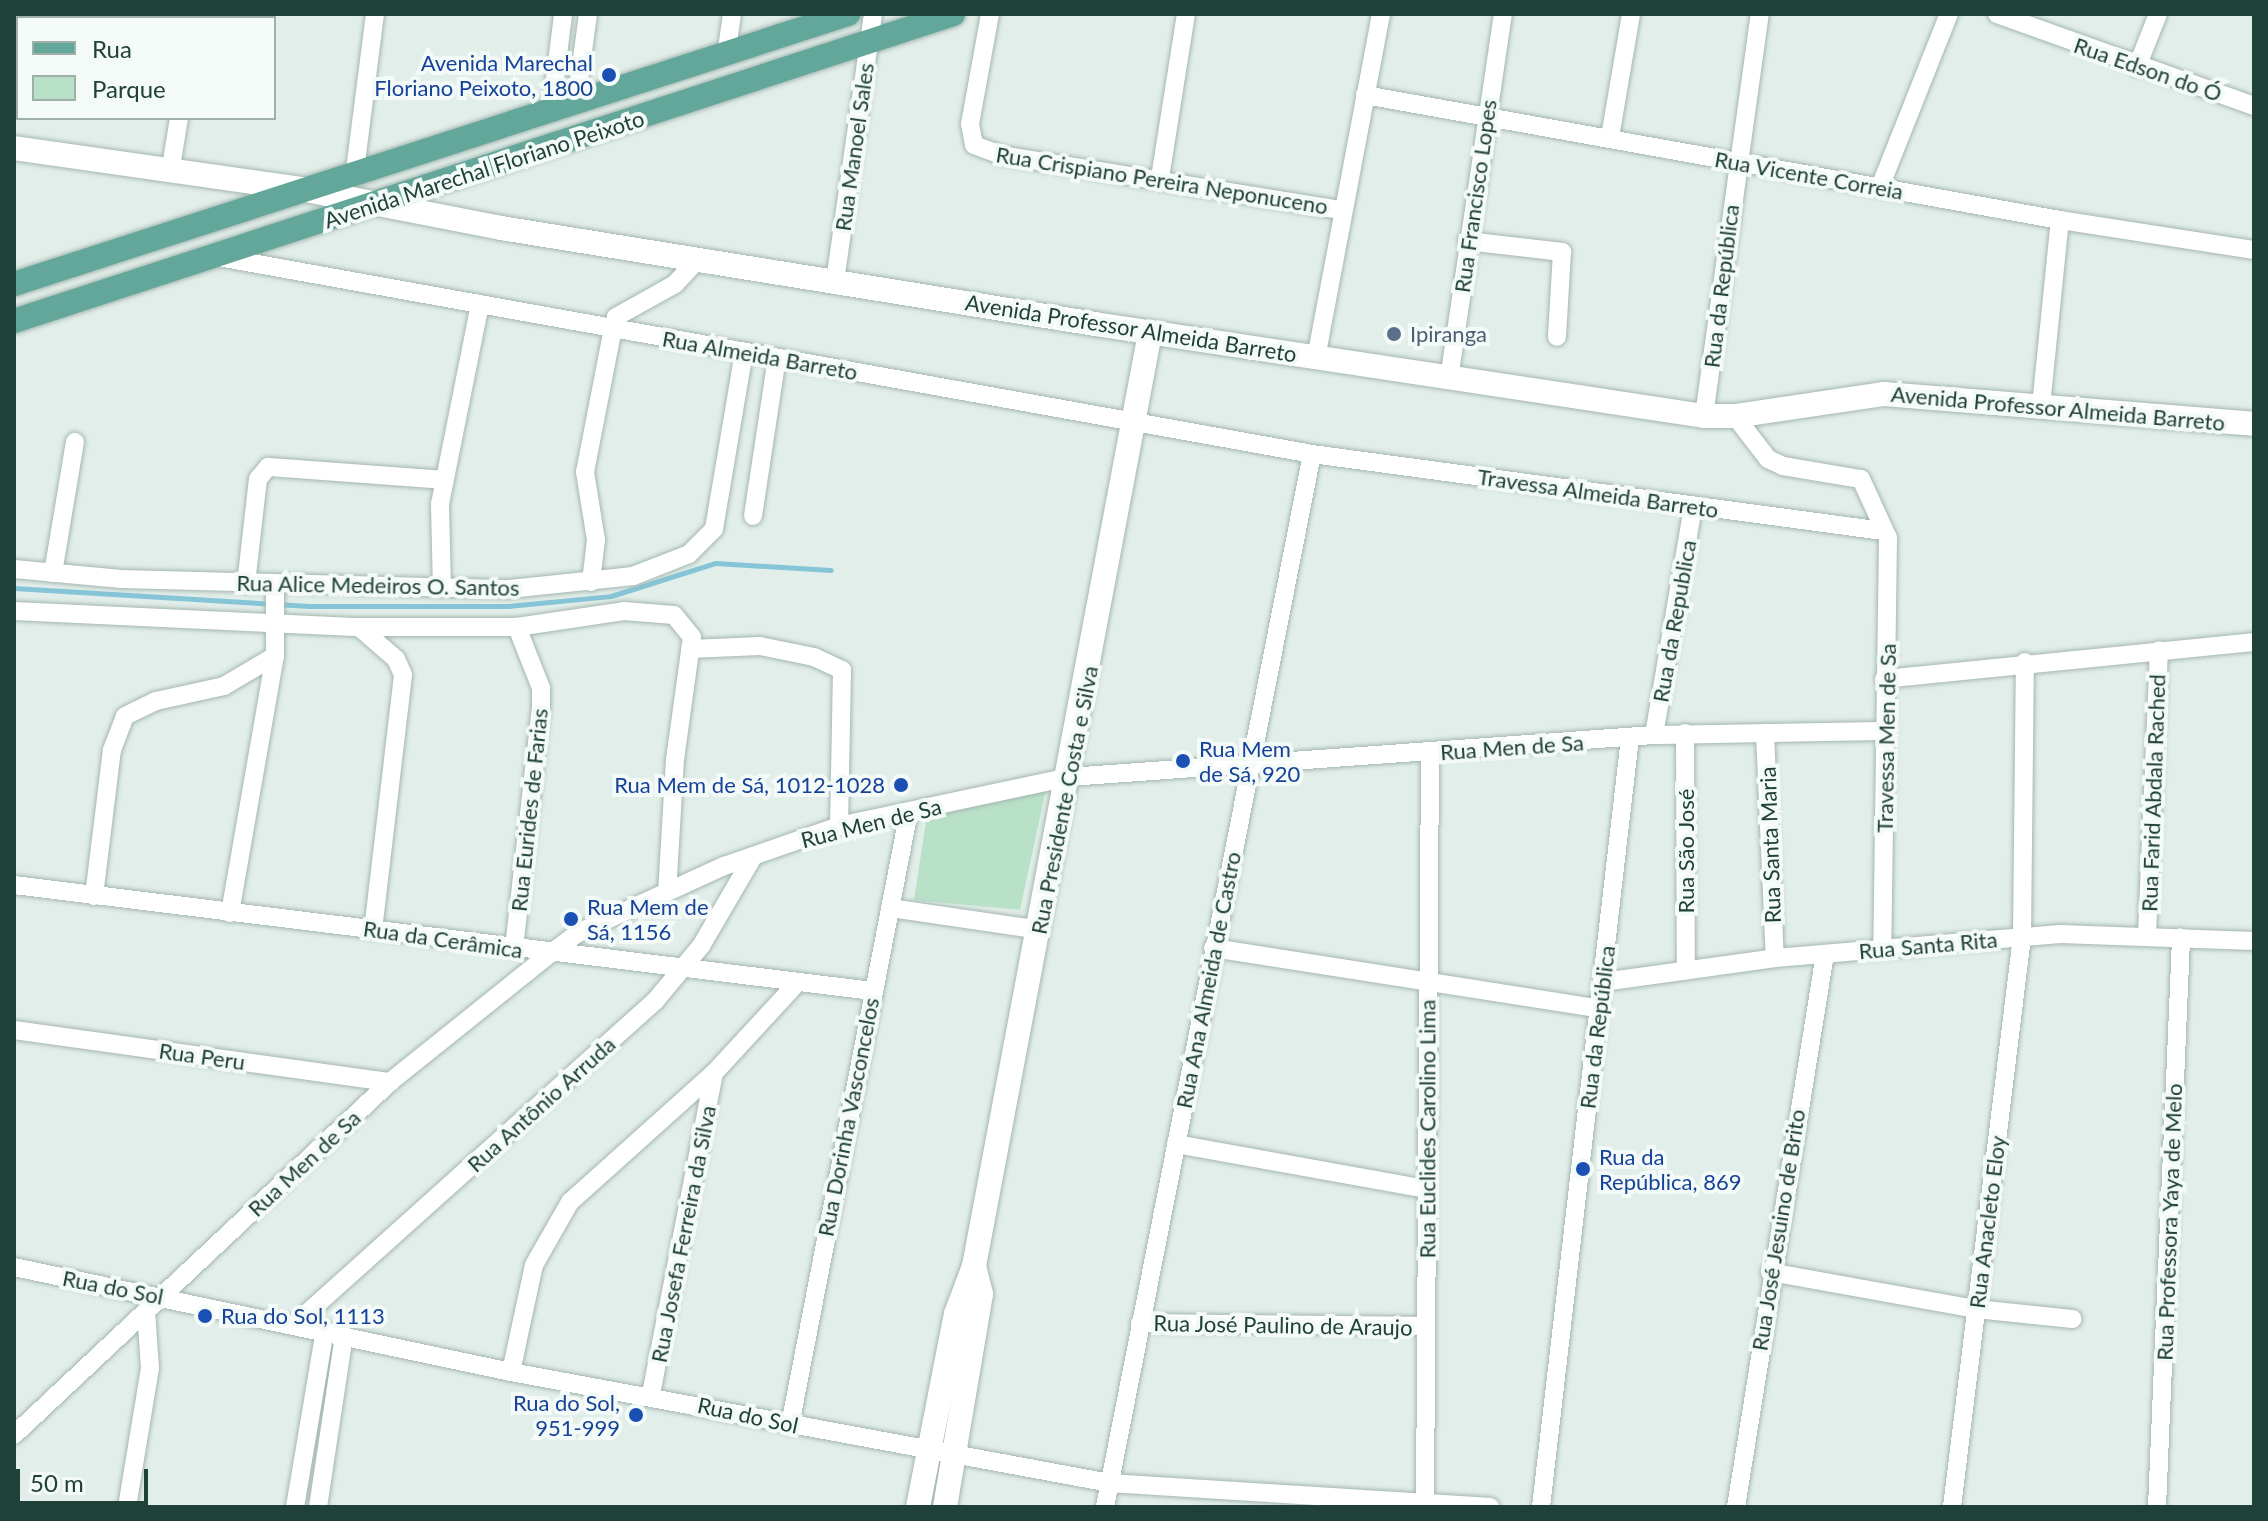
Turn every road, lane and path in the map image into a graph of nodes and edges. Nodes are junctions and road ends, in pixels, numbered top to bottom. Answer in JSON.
{"nodes":[{"id":1,"x":375,"y":14,"type":"edge"},
{"id":2,"x":563,"y":14,"type":"edge"},
{"id":3,"x":588,"y":14,"type":"edge"},
{"id":4,"x":732,"y":14,"type":"edge"},
{"id":5,"x":848,"y":14,"type":"edge"},
{"id":6,"x":873,"y":14,"type":"edge"},
{"id":7,"x":953,"y":14,"type":"edge"},
{"id":8,"x":990,"y":14,"type":"edge"},
{"id":9,"x":1186,"y":14,"type":"edge"},
{"id":10,"x":1381,"y":14,"type":"edge"},
{"id":11,"x":1503,"y":14,"type":"edge"},
{"id":12,"x":1631,"y":14,"type":"edge"},
{"id":13,"x":1760,"y":14,"type":"edge"},
{"id":14,"x":1949,"y":14,"type":"edge"},
{"id":15,"x":1997,"y":14,"type":"edge"},
{"id":16,"x":2158,"y":14,"type":"edge"},
{"id":17,"x":869,"y":43,"type":"junction"},
{"id":18,"x":726,"y":56,"type":"junction"},
{"id":19,"x":2137,"y":67,"type":"junction"},
{"id":20,"x":1365,"y":95,"type":"junction"},
{"id":21,"x":576,"y":102,"type":"junction"},
{"id":22,"x":2254,"y":106,"type":"edge"},
{"id":23,"x":551,"y":111,"type":"junction"},
{"id":24,"x":1486,"y":115,"type":"junction"},
{"id":25,"x":179,"y":120,"type":"edge"},
{"id":26,"x":1610,"y":137,"type":"junction"},
{"id":27,"x":14,"y":148,"type":"edge"},
{"id":28,"x":1737,"y":163,"type":"junction"},
{"id":29,"x":355,"y":170,"type":"junction"},
{"id":30,"x":170,"y":173,"type":"junction"},
{"id":31,"x":1160,"y":178,"type":"junction"},
{"id":32,"x":1880,"y":187,"type":"junction"},
{"id":33,"x":301,"y":189,"type":"junction"},
{"id":34,"x":374,"y":205,"type":"junction"},
{"id":35,"x":1342,"y":210,"type":"junction"},
{"id":36,"x":2060,"y":220,"type":"junction"},
{"id":37,"x":1467,"y":241,"type":"junction"},
{"id":38,"x":2254,"y":250,"type":"edge"},
{"id":39,"x":208,"y":255,"type":"junction"},
{"id":40,"x":699,"y":258,"type":"junction"},
{"id":41,"x":835,"y":281,"type":"junction"},
{"id":42,"x":14,"y":284,"type":"edge"},
{"id":43,"x":480,"y":304,"type":"junction"},
{"id":44,"x":14,"y":321,"type":"edge"},
{"id":45,"x":613,"y":328,"type":"junction"},
{"id":46,"x":1150,"y":333,"type":"junction"},
{"id":47,"x":1557,"y":337,"type":"dead end"},
{"id":48,"x":744,"y":352,"type":"junction"},
{"id":49,"x":777,"y":358,"type":"junction"},
{"id":50,"x":1316,"y":358,"type":"junction"},
{"id":51,"x":1449,"y":379,"type":"junction"},
{"id":52,"x":2041,"y":406,"type":"junction"},
{"id":53,"x":1704,"y":416,"type":"junction"},
{"id":54,"x":1735,"y":416,"type":"junction"},
{"id":55,"x":1135,"y":422,"type":"junction"},
{"id":56,"x":2254,"y":424,"type":"edge"},
{"id":57,"x":75,"y":442,"type":"dead end"},
{"id":58,"x":1312,"y":454,"type":"junction"},
{"id":59,"x":444,"y":480,"type":"junction"},
{"id":60,"x":1693,"y":507,"type":"junction"},
{"id":61,"x":753,"y":516,"type":"dead end"},
{"id":62,"x":1883,"y":531,"type":"junction"},
{"id":63,"x":14,"y":569,"type":"edge"},
{"id":64,"x":53,"y":573,"type":"junction"},
{"id":65,"x":591,"y":582,"type":"junction"},
{"id":66,"x":246,"y":584,"type":"junction"},
{"id":67,"x":442,"y":588,"type":"junction"},
{"id":68,"x":274,"y":605,"type":"junction"},
{"id":69,"x":14,"y":611,"type":"edge"},
{"id":70,"x":359,"y":627,"type":"junction"},
{"id":71,"x":517,"y":627,"type":"junction"},
{"id":72,"x":2254,"y":642,"type":"edge"},
{"id":73,"x":690,"y":649,"type":"junction"},
{"id":74,"x":2159,"y":650,"type":"junction"},
{"id":75,"x":275,"y":656,"type":"junction"},
{"id":76,"x":2025,"y":662,"type":"junction"},
{"id":77,"x":1884,"y":679,"type":"junction"},
{"id":78,"x":1885,"y":731,"type":"junction"},
{"id":79,"x":1685,"y":733,"type":"junction"},
{"id":80,"x":1765,"y":733,"type":"junction"},
{"id":81,"x":1654,"y":735,"type":"junction"},
{"id":82,"x":1630,"y":738,"type":"junction"},
{"id":83,"x":1430,"y":753,"type":"junction"},
{"id":84,"x":1250,"y":767,"type":"junction"},
{"id":85,"x":1069,"y":777,"type":"junction"},
{"id":86,"x":909,"y":811,"type":"junction"},
{"id":87,"x":839,"y":826,"type":"junction"},
{"id":88,"x":753,"y":857,"type":"junction"},
{"id":89,"x":14,"y":885,"type":"edge"},
{"id":90,"x":667,"y":892,"type":"junction"},
{"id":91,"x":94,"y":896,"type":"junction"},
{"id":92,"x":890,"y":908,"type":"junction"},
{"id":93,"x":230,"y":913,"type":"junction"},
{"id":94,"x":373,"y":930,"type":"junction"},
{"id":95,"x":1040,"y":930,"type":"junction"},
{"id":96,"x":2147,"y":935,"type":"junction"},
{"id":97,"x":2022,"y":937,"type":"junction"},
{"id":98,"x":2181,"y":938,"type":"junction"},
{"id":99,"x":2254,"y":941,"type":"edge"},
{"id":100,"x":1882,"y":947,"type":"junction"},
{"id":101,"x":514,"y":948,"type":"junction"},
{"id":102,"x":1213,"y":948,"type":"junction"},
{"id":103,"x":550,"y":954,"type":"junction"},
{"id":104,"x":1825,"y":954,"type":"junction"},
{"id":105,"x":1775,"y":958,"type":"junction"},
{"id":106,"x":684,"y":969,"type":"junction"},
{"id":107,"x":1686,"y":969,"type":"junction"},
{"id":108,"x":798,"y":982,"type":"junction"},
{"id":109,"x":1603,"y":982,"type":"junction"},
{"id":110,"x":1428,"y":984,"type":"junction"},
{"id":111,"x":872,"y":991,"type":"junction"},
{"id":112,"x":1598,"y":1008,"type":"junction"},
{"id":113,"x":14,"y":1030,"type":"edge"},
{"id":114,"x":714,"y":1073,"type":"junction"},
{"id":115,"x":390,"y":1082,"type":"junction"},
{"id":116,"x":1176,"y":1144,"type":"junction"},
{"id":117,"x":1427,"y":1189,"type":"junction"},
{"id":118,"x":974,"y":1266,"type":"junction"},
{"id":119,"x":14,"y":1267,"type":"edge"},
{"id":120,"x":1770,"y":1272,"type":"junction"},
{"id":121,"x":163,"y":1296,"type":"junction"},
{"id":122,"x":1976,"y":1309,"type":"junction"},
{"id":123,"x":146,"y":1311,"type":"junction"},
{"id":124,"x":2072,"y":1319,"type":"dead end"},
{"id":125,"x":1140,"y":1323,"type":"junction"},
{"id":126,"x":295,"y":1324,"type":"junction"},
{"id":127,"x":1426,"y":1326,"type":"junction"},
{"id":128,"x":325,"y":1330,"type":"junction"},
{"id":129,"x":344,"y":1335,"type":"junction"},
{"id":130,"x":511,"y":1372,"type":"junction"},
{"id":131,"x":651,"y":1394,"type":"junction"},
{"id":132,"x":790,"y":1425,"type":"junction"},
{"id":133,"x":14,"y":1435,"type":"edge"},
{"id":134,"x":927,"y":1451,"type":"junction"},
{"id":135,"x":954,"y":1455,"type":"junction"},
{"id":136,"x":1110,"y":1483,"type":"junction"},
{"id":137,"x":1425,"y":1505,"type":"junction"},
{"id":138,"x":127,"y":1507,"type":"edge"},
{"id":139,"x":295,"y":1507,"type":"edge"},
{"id":140,"x":318,"y":1507,"type":"edge"},
{"id":141,"x":918,"y":1507,"type":"edge"},
{"id":142,"x":945,"y":1507,"type":"edge"},
{"id":143,"x":1105,"y":1507,"type":"edge"},
{"id":144,"x":1490,"y":1507,"type":"edge"},
{"id":145,"x":1541,"y":1507,"type":"edge"},
{"id":146,"x":1736,"y":1507,"type":"edge"},
{"id":147,"x":1952,"y":1507,"type":"edge"},
{"id":148,"x":2157,"y":1507,"type":"edge"}],
"edges":[{"from":1,"to":29,"type":"street"},
{"from":2,"to":23,"type":"street"},
{"from":3,"to":21,"type":"street"},
{"from":4,"to":18,"type":"street"},
{"from":5,"to":18,"type":"main road","name":"Avenida Marechal Floriano Peixoto"},
{"from":6,"to":17,"type":"street","name":"Rua Manoel Sales"},
{"from":7,"to":17,"type":"main road","name":"Avenida Marechal Floriano Peixoto"},
{"from":8,"to":31,"type":"street","name":"Rua Crispiano Pereira Neponuceno"},
{"from":9,"to":31,"type":"street"},
{"from":10,"to":20,"type":"street"},
{"from":11,"to":24,"type":"street","name":"Rua Francisco Lopes"},
{"from":12,"to":26,"type":"street"},
{"from":13,"to":28,"type":"street","name":"Rua da República"},
{"from":14,"to":32,"type":"street"},
{"from":15,"to":19,"type":"street","name":"Rua Edson do Ó"},
{"from":16,"to":19,"type":"street"},
{"from":17,"to":34,"type":"main road","name":"Avenida Marechal Floriano Peixoto"},
{"from":17,"to":41,"type":"street","name":"Rua Manoel Sales"},
{"from":18,"to":21,"type":"main road","name":"Avenida Marechal Floriano Peixoto"},
{"from":19,"to":22,"type":"street","name":"Rua Edson do Ó"},
{"from":20,"to":24,"type":"street","name":"Rua Vicente Correia"},
{"from":20,"to":35,"type":"street"},
{"from":21,"to":23,"type":"main road","name":"Avenida Marechal Floriano Peixoto"},
{"from":23,"to":29,"type":"main road","name":"Avenida Marechal Floriano Peixoto"},
{"from":24,"to":26,"type":"street","name":"Rua Vicente Correia"},
{"from":24,"to":37,"type":"street","name":"Rua Francisco Lopes"},
{"from":25,"to":30,"type":"street"},
{"from":26,"to":28,"type":"street","name":"Rua Vicente Correia"},
{"from":27,"to":30,"type":"main road","name":"Avenida Professor Almeida Barreto"},
{"from":28,"to":32,"type":"street","name":"Rua Vicente Correia"},
{"from":28,"to":53,"type":"street","name":"Rua da República"},
{"from":29,"to":33,"type":"main road","name":"Avenida Marechal Floriano Peixoto"},
{"from":30,"to":33,"type":"main road","name":"Avenida Professor Almeida Barreto"},
{"from":31,"to":35,"type":"street","name":"Rua Crispiano Pereira Neponuceno"},
{"from":32,"to":36,"type":"street","name":"Rua Vicente Correia"},
{"from":33,"to":34,"type":"main road","name":"Avenida Professor Almeida Barreto"},
{"from":33,"to":42,"type":"main road","name":"Avenida Marechal Floriano Peixoto"},
{"from":34,"to":39,"type":"main road","name":"Avenida Marechal Floriano Peixoto"},
{"from":34,"to":40,"type":"main road","name":"Avenida Professor Almeida Barreto"},
{"from":35,"to":50,"type":"street"},
{"from":36,"to":38,"type":"street","name":"Rua Vicente Correia"},
{"from":36,"to":52,"type":"street"},
{"from":37,"to":47,"type":"street"},
{"from":37,"to":51,"type":"street","name":"Rua Francisco Lopes"},
{"from":39,"to":43,"type":"street","name":"Rua Almeida Barreto"},
{"from":39,"to":44,"type":"main road","name":"Avenida Marechal Floriano Peixoto"},
{"from":40,"to":41,"type":"main road","name":"Avenida Professor Almeida Barreto"},
{"from":40,"to":45,"type":"street"},
{"from":41,"to":46,"type":"main road","name":"Avenida Professor Almeida Barreto"},
{"from":43,"to":45,"type":"street","name":"Rua Almeida Barreto"},
{"from":43,"to":59,"type":"street"},
{"from":45,"to":48,"type":"street","name":"Rua Almeida Barreto"},
{"from":45,"to":65,"type":"street"},
{"from":46,"to":50,"type":"main road","name":"Avenida Professor Almeida Barreto"},
{"from":46,"to":55,"type":"main road","name":"Rua Presidente Costa e Silva"},
{"from":48,"to":49,"type":"street","name":"Rua Almeida Barreto"},
{"from":48,"to":65,"type":"street","name":"Rua Alice Medeiros O. Santos"},
{"from":49,"to":55,"type":"street","name":"Rua Almeida Barreto"},
{"from":49,"to":61,"type":"street"},
{"from":50,"to":51,"type":"main road","name":"Avenida Professor Almeida Barreto"},
{"from":51,"to":53,"type":"main road","name":"Avenida Professor Almeida Barreto"},
{"from":52,"to":54,"type":"main road","name":"Avenida Professor Almeida Barreto"},
{"from":52,"to":56,"type":"main road","name":"Avenida Professor Almeida Barreto"},
{"from":53,"to":54,"type":"main road","name":"Avenida Professor Almeida Barreto"},
{"from":54,"to":62,"type":"street","name":"Travessa Men de Sa"},
{"from":55,"to":58,"type":"street","name":"Rua Almeida Barreto"},
{"from":55,"to":85,"type":"main road","name":"Rua Presidente Costa e Silva"},
{"from":57,"to":64,"type":"street"},
{"from":58,"to":60,"type":"street","name":"Travessa Almeida Barreto"},
{"from":58,"to":84,"type":"street","name":"Rua Ana Almeida de Castro"},
{"from":59,"to":66,"type":"street"},
{"from":59,"to":67,"type":"street"},
{"from":60,"to":62,"type":"street","name":"Travessa Almeida Barreto"},
{"from":60,"to":81,"type":"street","name":"Rua da Republica"},
{"from":62,"to":77,"type":"street","name":"Travessa Men de Sa"},
{"from":63,"to":64,"type":"street","name":"Rua Alice Medeiros O. Santos"},
{"from":64,"to":66,"type":"street","name":"Rua Alice Medeiros O. Santos"},
{"from":65,"to":67,"type":"street","name":"Rua Alice Medeiros O. Santos"},
{"from":66,"to":68,"type":"street","name":"Rua Alice Medeiros O. Santos"},
{"from":67,"to":68,"type":"street","name":"Rua Alice Medeiros O. Santos"},
{"from":68,"to":69,"type":"street","name":"Rua Alice Medeiros O. Santos"},
{"from":68,"to":70,"type":"street","name":"Rua Alice Medeiros O. Santos"},
{"from":68,"to":75,"type":"street"},
{"from":70,"to":71,"type":"street","name":"Rua Alice Medeiros O. Santos"},
{"from":70,"to":94,"type":"street"},
{"from":71,"to":73,"type":"street","name":"Rua Alice Medeiros O. Santos"},
{"from":71,"to":101,"type":"street","name":"Rua Eurides de Farias"},
{"from":72,"to":74,"type":"street","name":"Rua Farid Abdala Rached"},
{"from":73,"to":87,"type":"street"},
{"from":73,"to":90,"type":"street"},
{"from":74,"to":76,"type":"street"},
{"from":74,"to":96,"type":"street","name":"Rua Farid Abdala Rached"},
{"from":75,"to":91,"type":"street"},
{"from":75,"to":93,"type":"street"},
{"from":76,"to":77,"type":"street"},
{"from":76,"to":97,"type":"street","name":"Rua Anacleto Eloy"},
{"from":77,"to":78,"type":"street","name":"Travessa Men de Sa"},
{"from":78,"to":80,"type":"street","name":"Rua Men de Sa"},
{"from":78,"to":100,"type":"street","name":"Travessa Men de Sa"},
{"from":79,"to":80,"type":"street","name":"Rua Men de Sa"},
{"from":79,"to":81,"type":"street","name":"Rua Men de Sa"},
{"from":79,"to":107,"type":"street","name":"Rua São José"},
{"from":80,"to":105,"type":"street","name":"Rua Santa Maria"},
{"from":81,"to":82,"type":"street","name":"Rua Men de Sa"},
{"from":82,"to":83,"type":"street","name":"Rua Men de Sa"},
{"from":82,"to":109,"type":"street","name":"Rua da República"},
{"from":83,"to":84,"type":"street","name":"Rua Men de Sa"},
{"from":83,"to":110,"type":"street","name":"Rua Euclides Carolino Lima"},
{"from":84,"to":85,"type":"street","name":"Rua Men de Sa"},
{"from":84,"to":102,"type":"street","name":"Rua Ana Almeida de Castro"},
{"from":85,"to":86,"type":"street","name":"Rua Men de Sa"},
{"from":85,"to":95,"type":"main road","name":"Rua Presidente Costa e Silva"},
{"from":86,"to":87,"type":"street","name":"Rua Men de Sa"},
{"from":86,"to":92,"type":"street","name":"Rua Dorinha Vasconcelos"},
{"from":87,"to":88,"type":"street","name":"Rua Men de Sa"},
{"from":88,"to":90,"type":"street","name":"Rua Men de Sa"},
{"from":88,"to":106,"type":"street","name":"Rua Antônio Arruda"},
{"from":89,"to":91,"type":"street","name":"Rua da Cerâmica"},
{"from":90,"to":103,"type":"street","name":"Rua Men de Sa"},
{"from":91,"to":93,"type":"street","name":"Rua da Cerâmica"},
{"from":92,"to":95,"type":"street"},
{"from":92,"to":111,"type":"street","name":"Rua Dorinha Vasconcelos"},
{"from":93,"to":94,"type":"street","name":"Rua da Cerâmica"},
{"from":94,"to":101,"type":"street","name":"Rua da Cerâmica"},
{"from":95,"to":118,"type":"main road","name":"Rua Presidente Costa e Silva"},
{"from":96,"to":97,"type":"street","name":"Rua Santa Rita"},
{"from":96,"to":98,"type":"street","name":"Rua Santa Rita"},
{"from":97,"to":100,"type":"street","name":"Rua Santa Rita"},
{"from":97,"to":122,"type":"street","name":"Rua Anacleto Eloy"},
{"from":98,"to":99,"type":"street","name":"Rua Santa Rita"},
{"from":98,"to":148,"type":"street","name":"Rua Professora Yaya de Melo"},
{"from":100,"to":104,"type":"street","name":"Rua Santa Rita"},
{"from":101,"to":103,"type":"street","name":"Rua da Cerâmica"},
{"from":102,"to":110,"type":"street"},
{"from":102,"to":116,"type":"street","name":"Rua Ana Almeida de Castro"},
{"from":103,"to":106,"type":"street","name":"Rua da Cerâmica"},
{"from":103,"to":115,"type":"street","name":"Rua Men de Sa"},
{"from":104,"to":105,"type":"street","name":"Rua Santa Rita"},
{"from":104,"to":120,"type":"street","name":"Rua José Jesuino de Brito"},
{"from":105,"to":107,"type":"street","name":"Rua Santa Rita"},
{"from":106,"to":108,"type":"street","name":"Rua da Cerâmica"},
{"from":106,"to":126,"type":"street","name":"Rua Antônio Arruda"},
{"from":107,"to":109,"type":"street","name":"Rua Santa Rita"},
{"from":108,"to":111,"type":"street","name":"Rua da Cerâmica"},
{"from":108,"to":114,"type":"street"},
{"from":109,"to":112,"type":"street","name":"Rua da República"},
{"from":110,"to":112,"type":"street"},
{"from":110,"to":117,"type":"street","name":"Rua Euclides Carolino Lima"},
{"from":111,"to":132,"type":"street","name":"Rua Dorinha Vasconcelos"},
{"from":112,"to":145,"type":"street","name":"Rua da República"},
{"from":113,"to":115,"type":"street","name":"Rua Peru"},
{"from":114,"to":130,"type":"street"},
{"from":114,"to":131,"type":"street","name":"Rua Josefa Ferreira da Silva"},
{"from":115,"to":121,"type":"street","name":"Rua Men de Sa"},
{"from":116,"to":117,"type":"street"},
{"from":116,"to":125,"type":"street","name":"Rua Ana Almeida de Castro"},
{"from":117,"to":127,"type":"street","name":"Rua Euclides Carolino Lima"},
{"from":118,"to":134,"type":"main road","name":"Rua Presidente Costa e Silva"},
{"from":118,"to":135,"type":"main road","name":"Rua Presidente Costa e Silva"},
{"from":119,"to":121,"type":"street","name":"Rua do Sol"},
{"from":120,"to":122,"type":"street"},
{"from":120,"to":146,"type":"street","name":"Rua José Jesuino de Brito"},
{"from":121,"to":123,"type":"street","name":"Rua Men de Sa"},
{"from":121,"to":126,"type":"street","name":"Rua do Sol"},
{"from":122,"to":124,"type":"street"},
{"from":122,"to":147,"type":"street","name":"Rua Anacleto Eloy"},
{"from":123,"to":133,"type":"street","name":"Rua Men de Sa"},
{"from":123,"to":138,"type":"street"},
{"from":125,"to":127,"type":"street","name":"Rua José Paulino de Araujo"},
{"from":125,"to":136,"type":"street","name":"Rua Ana Almeida de Castro"},
{"from":126,"to":128,"type":"street","name":"Rua do Sol"},
{"from":127,"to":137,"type":"street","name":"Rua Euclides Carolino Lima"},
{"from":128,"to":129,"type":"street","name":"Rua do Sol"},
{"from":128,"to":139,"type":"street"},
{"from":129,"to":130,"type":"street","name":"Rua do Sol"},
{"from":129,"to":140,"type":"street"},
{"from":130,"to":131,"type":"street","name":"Rua do Sol"},
{"from":131,"to":132,"type":"street","name":"Rua do Sol"},
{"from":132,"to":134,"type":"street","name":"Rua do Sol"},
{"from":134,"to":135,"type":"street","name":"Rua do Sol"},
{"from":134,"to":141,"type":"main road","name":"Rua Presidente Costa e Silva"},
{"from":135,"to":136,"type":"street","name":"Rua do Sol"},
{"from":135,"to":142,"type":"main road","name":"Rua Presidente Costa e Silva"},
{"from":136,"to":137,"type":"street","name":"Rua do Sol"},
{"from":136,"to":143,"type":"street","name":"Rua Ana Almeida de Castro"},
{"from":137,"to":144,"type":"street","name":"Rua do Sol"}]}
